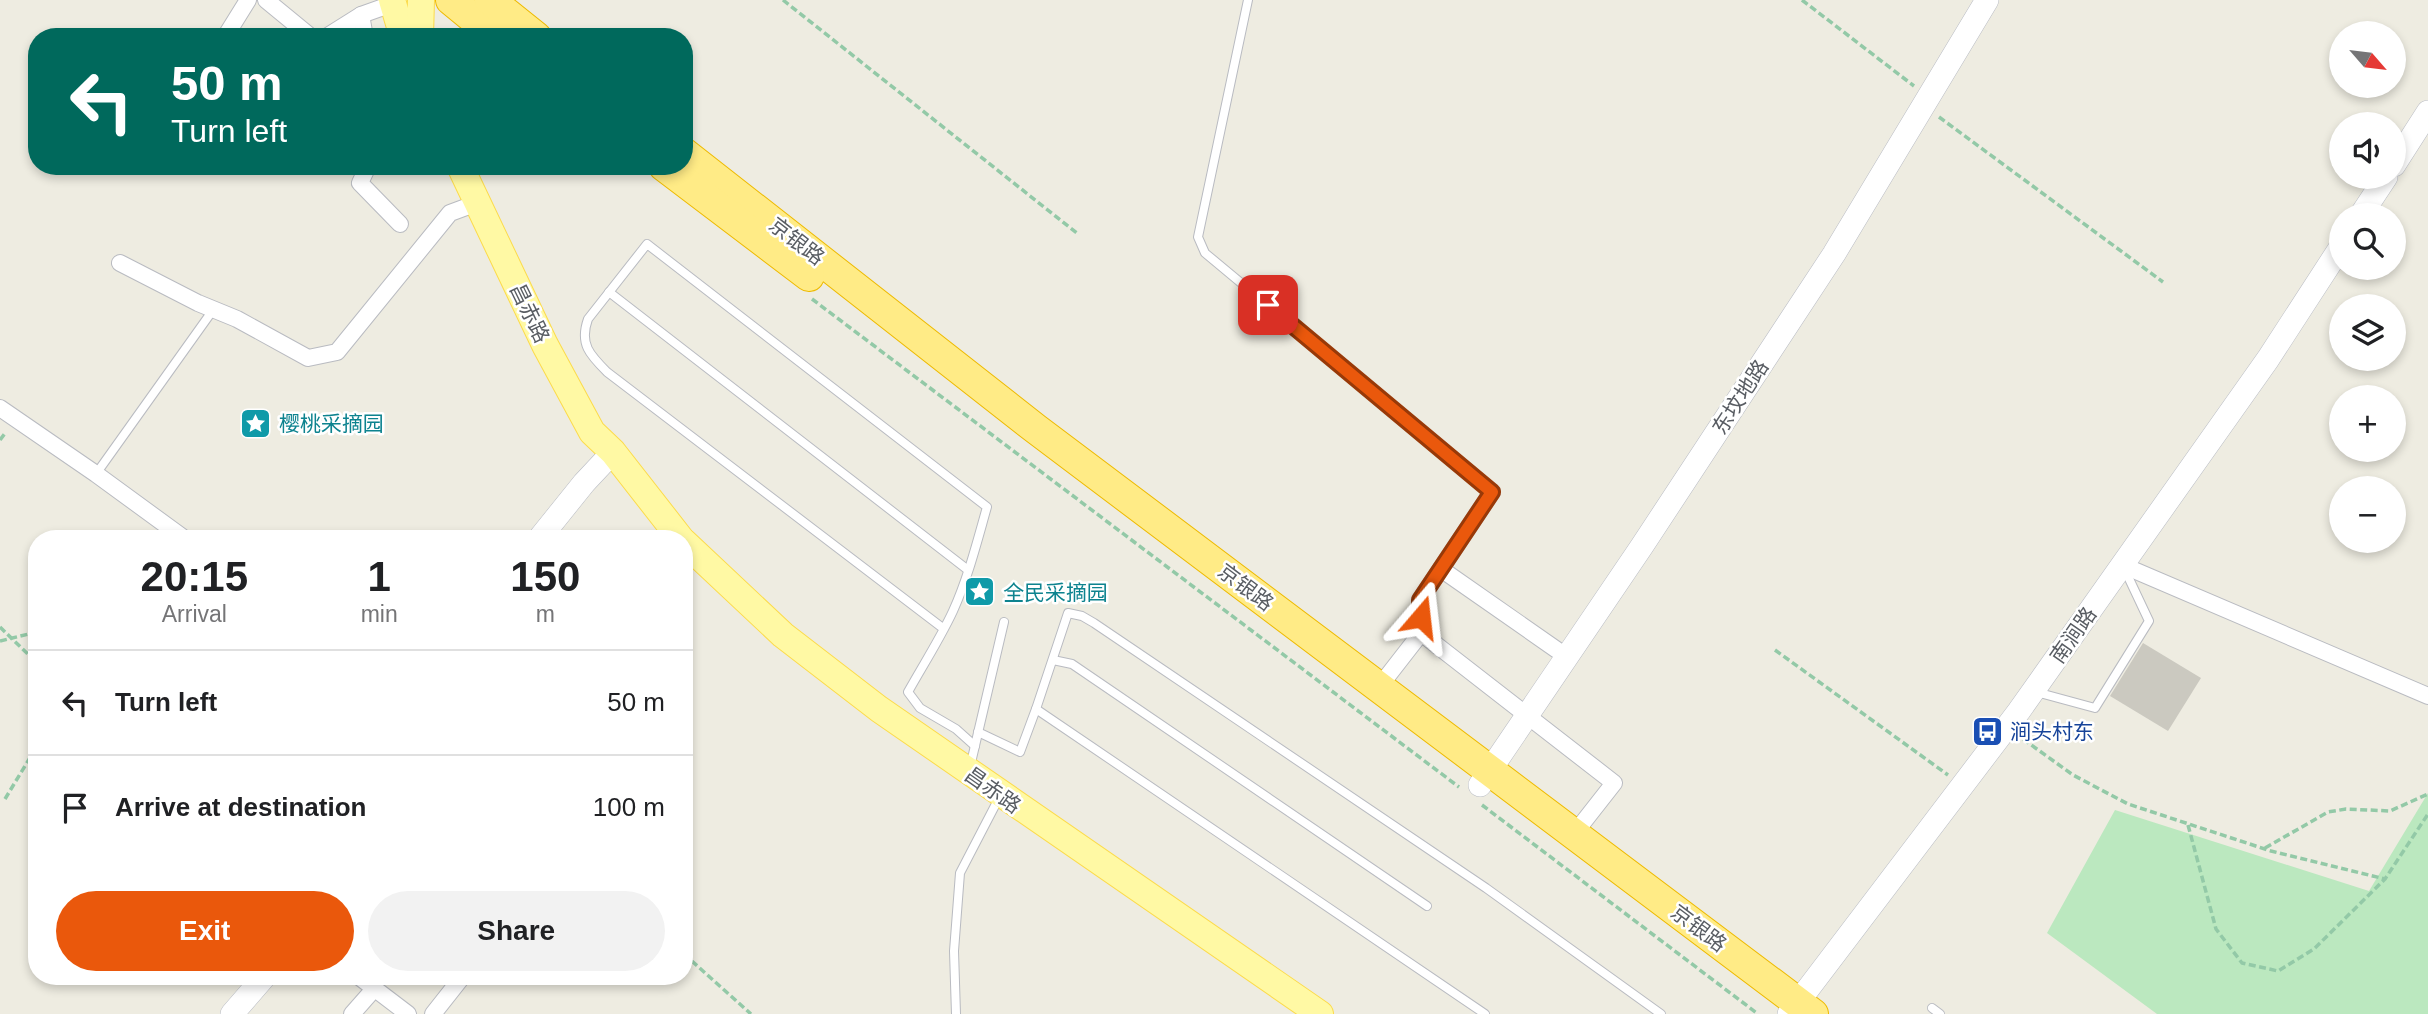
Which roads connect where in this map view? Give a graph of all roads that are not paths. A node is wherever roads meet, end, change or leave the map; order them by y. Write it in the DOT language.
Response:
graph roads {
  1 [pos="248,0"];
  2 [pos="266,0"];
  3 [pos="421,0"];
  4 [pos="451,0"];
  5 [pos="490,0"];
  6 [pos="1248,0"];
  7 [pos="1987,0"];
  8 [pos="392,2"];
  9 [pos="361,15"];
  10 [pos="231,28"];
  11 [pos="300,28"];
  12 [pos="340,28"];
  13 [pos="363,28"];
  14 [pos="400,28"];
  15 [pos="420,28"];
  16 [pos="485,28"];
  17 [pos="526,28"];
  18 [pos="2428,112"];
  19 [pos="2406,146"];
  20 [pos="693,161"];
  21 [pos="364,175"];
  22 [pos="464,175"];
  23 [pos="477,175"];
  24 [pos="676,175"];
  25 [pos="477,203"];
  26 [pos="400,224"];
  27 [pos="120,263"];
  28 [pos="2329,265"];
  29 [pos="609,292"];
  30 [pos="214,310"];
  31 [pos="0,408"];
  32 [pos="1029,444"];
  33 [pos="613,452"];
  34 [pos="96,474"];
  35 [pos="1075,479"];
  36 [pos="1492,492"];
  37 [pos="173,530"];
  38 [pos="546,530"];
  39 [pos="675,530"];
  40 [pos="693,550"];
  41 [pos="2122,565"];
  42 [pos="1441,569"];
  43 [pos="968,570"];
  44 [pos="1004,622"];
  45 [pos="944,629"];
  46 [pos="1421,633"];
  47 [pos="1567,657"];
  48 [pos="1052,660"];
  49 [pos="1379,687"];
  50 [pos="2033,692"];
  51 [pos="2428,696"];
  52 [pos="1036,709"];
  53 [pos="1527,715"];
  54 [pos="978,732"];
  55 [pos="975,746"];
  56 [pos="969,773"];
  57 [pos="1477,787"];
  58 [pos="1000,795"];
  59 [pos="1574,834"];
  60 [pos="1427,906"];
  61 [pos="257,985"];
  62 [pos="377,985"];
  63 [pos="381,985"];
  64 [pos="456,985"];
  65 [pos="1932,1008"];
  66 [pos="1795,1011"];
  67 [pos="232,1014"];
  68 [pos="352,1014"];
  69 [pos="408,1014"];
  70 [pos="433,1014"];
  71 [pos="956,1014"];
  72 [pos="1320,1014"];
  73 [pos="1485,1014"];
  74 [pos="1661,1014"];
  75 [pos="1940,1014"];
  1 -- 10 [label="street"];
  2 -- 11 [label="street"];
  3 -- 15 [label="main road"];
  4 -- 16 [label="highway"];
  5 -- 17 [label="highway"];
  6 -- 36 [label="lane"];
  7 -- 47 [label="street, 东坟地路"];
  8 -- 9 [label="street"];
  8 -- 14 [label="main road"];
  9 -- 12 [label="street"];
  9 -- 13 [label="street"];
  18 -- 19 [label="street"];
  20 -- 32 [label="highway, 京银路"];
  21 -- 26 [label="street"];
  22 -- 25 [label="main road, 昌赤路"];
  23 -- 33 [label="main road, 昌赤路"];
  24 -- 32 [label="highway, 京银路"];
  25 -- 30 [label="street"];
  25 -- 33 [label="main road, 昌赤路"];
  27 -- 30 [label="street"];
  28 -- 41 [label="street, 南涧路"];
  29 -- 43 [label="lane"];
  29 -- 43 [label="lane"];
  29 -- 45 [label="lane"];
  30 -- 34 [label="lane"];
  31 -- 34 [label="street"];
  32 -- 35 [label="highway, 京银路"];
  33 -- 38 [label="street"];
  33 -- 39 [label="main road, 昌赤路"];
  34 -- 37 [label="street"];
  35 -- 49 [label="highway, 京银路"];
  35 -- 57 [label="highway, 京银路"];
  36 -- 42 [label="street"];
  40 -- 56 [label="main road, 昌赤路"];
  41 -- 50 [label="street, 南涧路"];
  41 -- 50 [label="lane"];
  41 -- 51 [label="street"];
  42 -- 46 [label="street"];
  42 -- 47 [label="street"];
  43 -- 45 [label="lane"];
  44 -- 54 [label="lane"];
  45 -- 55 [label="lane"];
  46 -- 49 [label="street"];
  46 -- 53 [label="street"];
  47 -- 53 [label="street, 东坟地路"];
  48 -- 52 [label="lane"];
  48 -- 60 [label="lane"];
  48 -- 74 [label="lane"];
  49 -- 57 [label="highway, 京银路"];
  50 -- 66 [label="street, 南涧路"];
  52 -- 54 [label="lane"];
  52 -- 73 [label="lane"];
  53 -- 57 [label="street, 东坟地路"];
  53 -- 59 [label="street"];
  54 -- 55 [label="lane"];
  55 -- 56 [label="lane"];
  56 -- 58 [label="main road, 昌赤路"];
  57 -- 59 [label="highway, 京银路"];
  57 -- 66 [label="highway, 京银路"];
  58 -- 71 [label="lane"];
  58 -- 72 [label="main road, 昌赤路"];
  59 -- 66 [label="highway, 京银路"];
  61 -- 67 [label="street"];
  62 -- 68 [label="street"];
  63 -- 69 [label="street"];
  64 -- 70 [label="street"];
  65 -- 75 [label="lane"];
}
